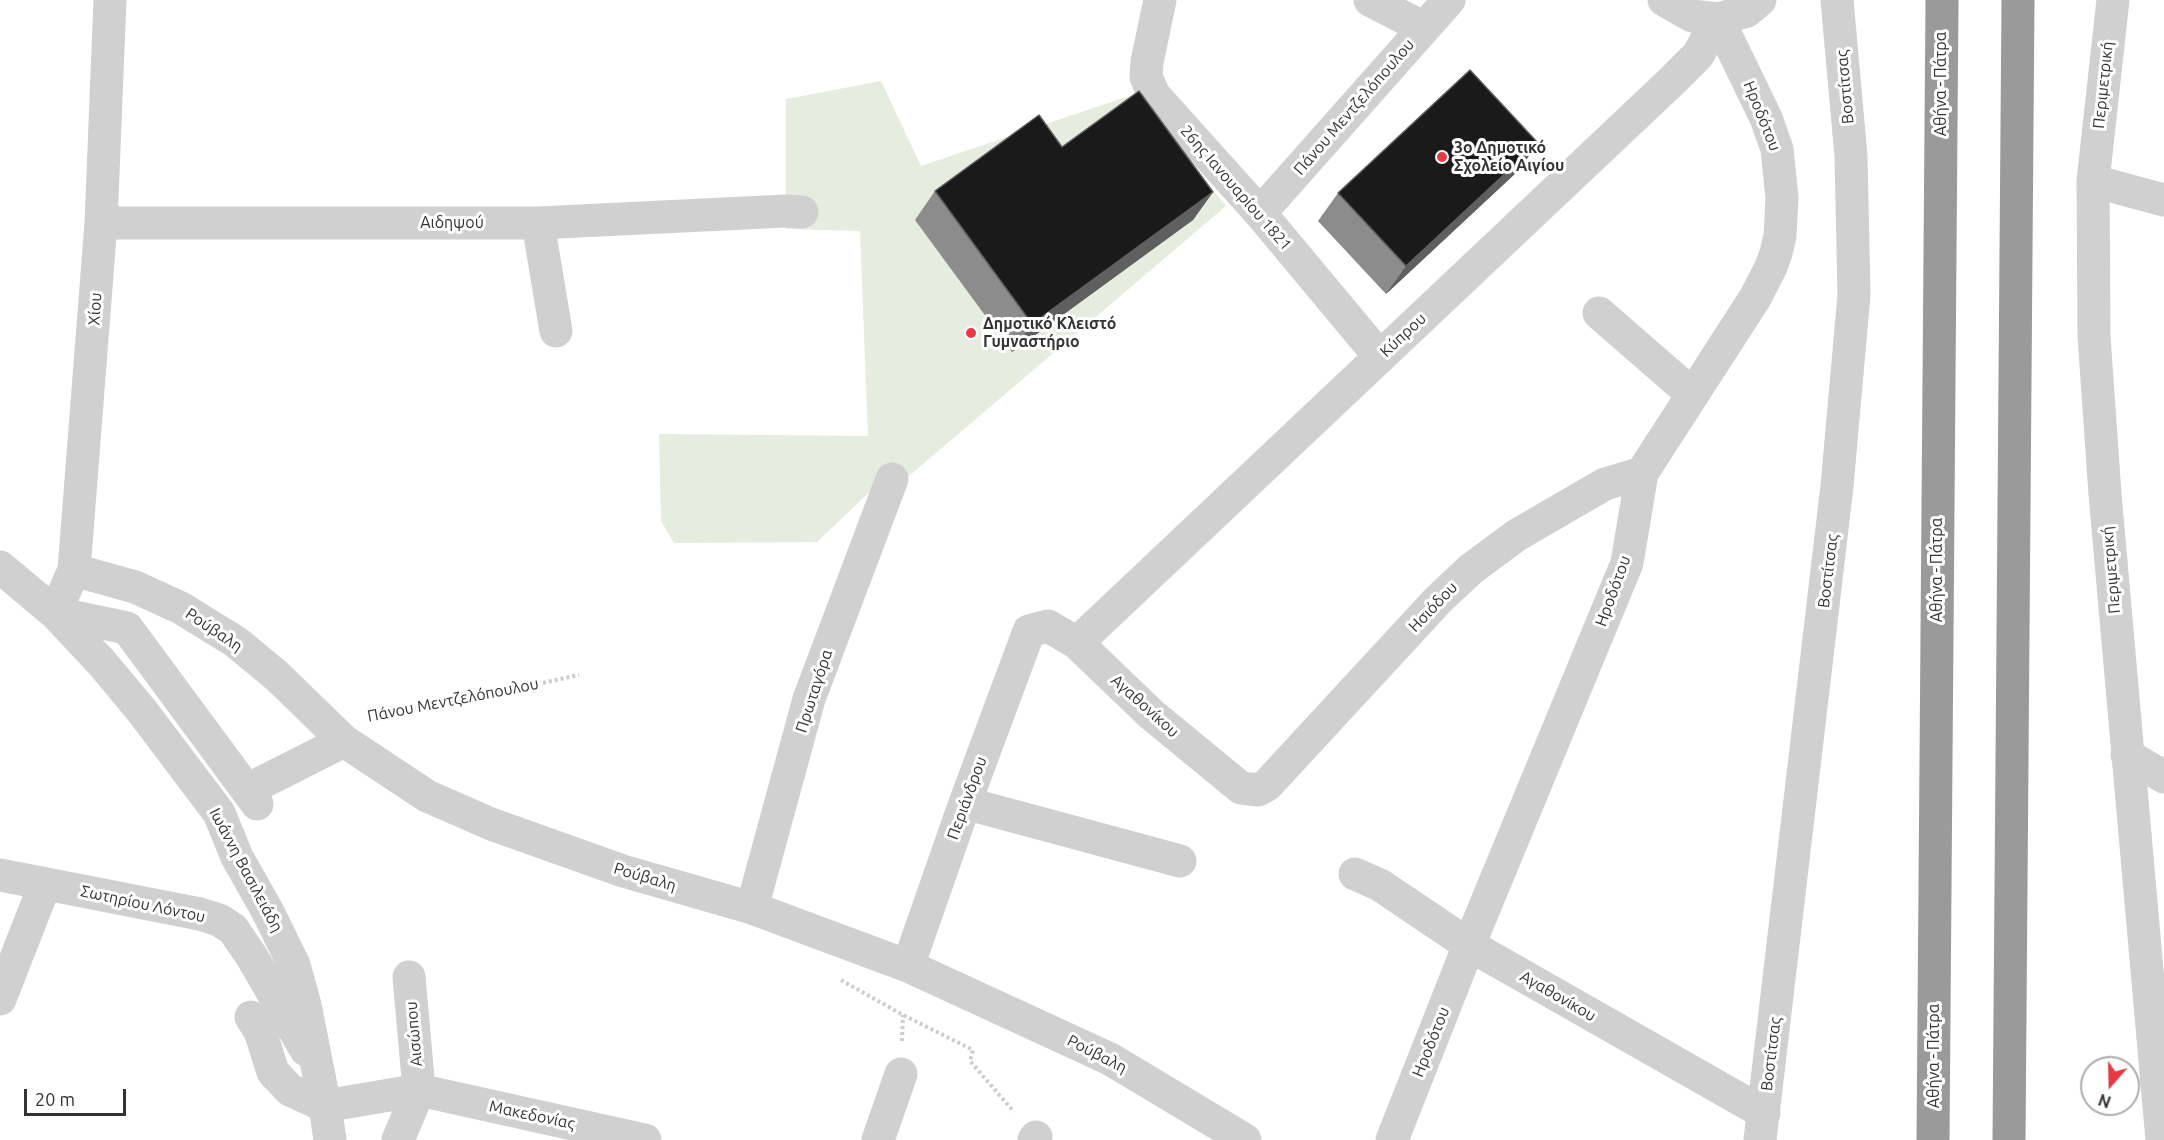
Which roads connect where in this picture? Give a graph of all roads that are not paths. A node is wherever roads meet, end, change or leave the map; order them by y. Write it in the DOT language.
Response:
graph roads {
  1 [pos="110,0"];
  2 [pos="1160,0"];
  3 [pos="1370,0"];
  4 [pos="1449,0"];
  5 [pos="1664,0"];
  6 [pos="1837,0"];
  7 [pos="1942,0"];
  8 [pos="2018,0"];
  9 [pos="2113,0"];
  10 [pos="1756,2"];
  11 [pos="1718,19"];
  12 [pos="1424,28"];
  13 [pos="2093,181"];
  14 [pos="2164,200"];
  15 [pos="802,212"];
  16 [pos="1260,213"];
  17 [pos="101,223"];
  18 [pos="537,223"];
  19 [pos="1599,313"];
  20 [pos="556,331"];
  21 [pos="1380,357"];
  22 [pos="1692,394"];
  23 [pos="1642,473"];
  24 [pos="891,479"];
  25 [pos="0,567"];
  26 [pos="74,570"];
  27 [pos="55,613"];
  28 [pos="1029,631"];
  29 [pos="1077,643"];
  30 [pos="336,733"];
  31 [pos="2127,755"];
  32 [pos="2164,777"];
  33 [pos="1261,789"];
  34 [pos="964,803"];
  35 [pos="1180,861"];
  36 [pos="1355,874"];
  37 [pos="0,875"];
  38 [pos="45,884"];
  39 [pos="752,908"];
  40 [pos="1469,945"];
  41 [pos="908,966"];
  42 [pos="409,977"];
  43 [pos="0,999"];
  44 [pos="250,1017"];
  45 [pos="316,1066"];
  46 [pos="901,1074"];
  47 [pos="419,1090"];
  48 [pos="325,1106"];
  49 [pos="1762,1127"];
  50 [pos="330,1140"];
  51 [pos="398,1140"];
  52 [pos="645,1140"];
  53 [pos="878,1140"];
  54 [pos="1245,1140"];
  55 [pos="1392,1140"];
  56 [pos="1933,1140"];
  57 [pos="2009,1140"];
  58 [pos="2162,1140"];
  1 -- 17 [label="street, Χίου"];
  2 -- 16 [label="street, 26ης Ιανουαρίου 1821"];
  3 -- 12 [label="street"];
  4 -- 12 [label="street, Πάνου Μεντζελόπουλου"];
  5 -- 11 [label="street"];
  6 -- 49 [label="street, Βοστίτσας"];
  7 -- 56 [label="highway, Αθήνα - Πάτρα"];
  8 -- 57 [label="highway"];
  9 -- 13 [label="street, Περιμετρική"];
  10 -- 11 [label="street"];
  11 -- 21 [label="street, Κύπρου"];
  11 -- 22 [label="street, Ηροδότου"];
  12 -- 16 [label="street, Πάνου Μεντζελόπουλου"];
  13 -- 14 [label="street"];
  13 -- 31 [label="street, Περιμετρική"];
  15 -- 18 [label="street, Αιδηψού"];
  16 -- 21 [label="street, 26ης Ιανουαρίου 1821"];
  17 -- 18 [label="street, Αιδηψού"];
  17 -- 26 [label="street, Χίου"];
  18 -- 20 [label="street"];
  19 -- 22 [label="street"];
  21 -- 29 [label="street, Κύπρου"];
  22 -- 23 [label="street, Ηροδότου"];
  23 -- 33 [label="street, Ησιόδου"];
  23 -- 40 [label="street, Ηροδότου"];
  24 -- 39 [label="street, Πρωταγόρα"];
  25 -- 27 [label="street, Ιωάννη Βασιλειάδη"];
  26 -- 27 [label="street, Χίου"];
  26 -- 30 [label="street, Ρούβαλη"];
  27 -- 30 [label="street"];
  27 -- 45 [label="street, Ιωάννη Βασιλειάδη"];
  28 -- 29 [label="street, Αγαθονίκου"];
  28 -- 34 [label="street, Περιάνδρου"];
  29 -- 33 [label="street, Αγαθονίκου"];
  30 -- 39 [label="street, Ρούβαλη"];
  31 -- 32 [label="street"];
  31 -- 58 [label="street, Περιμετρική"];
  34 -- 35 [label="street"];
  34 -- 41 [label="street, Περιάνδρου"];
  36 -- 40 [label="street, Αγαθονίκου"];
  37 -- 38 [label="street, Σωτηρίου Λόντου"];
  38 -- 43 [label="street"];
  38 -- 45 [label="street, Σωτηρίου Λόντου"];
  39 -- 41 [label="street, Ρούβαλη"];
  40 -- 49 [label="street, Αγαθονίκου"];
  40 -- 55 [label="street, Ηροδότου"];
  41 -- 54 [label="street, Ρούβαλη"];
  42 -- 47 [label="street, Αισώπου"];
  44 -- 48 [label="street"];
  45 -- 48 [label="street, Ιωάννη Βασιλειάδη"];
  46 -- 53 [label="street"];
  47 -- 48 [label="street, Μακεδονίας"];
  47 -- 51 [label="street"];
  47 -- 52 [label="street, Μακεδονίας"];
  48 -- 50 [label="street, Ιωάννη Βασιλειάδη"];
}
